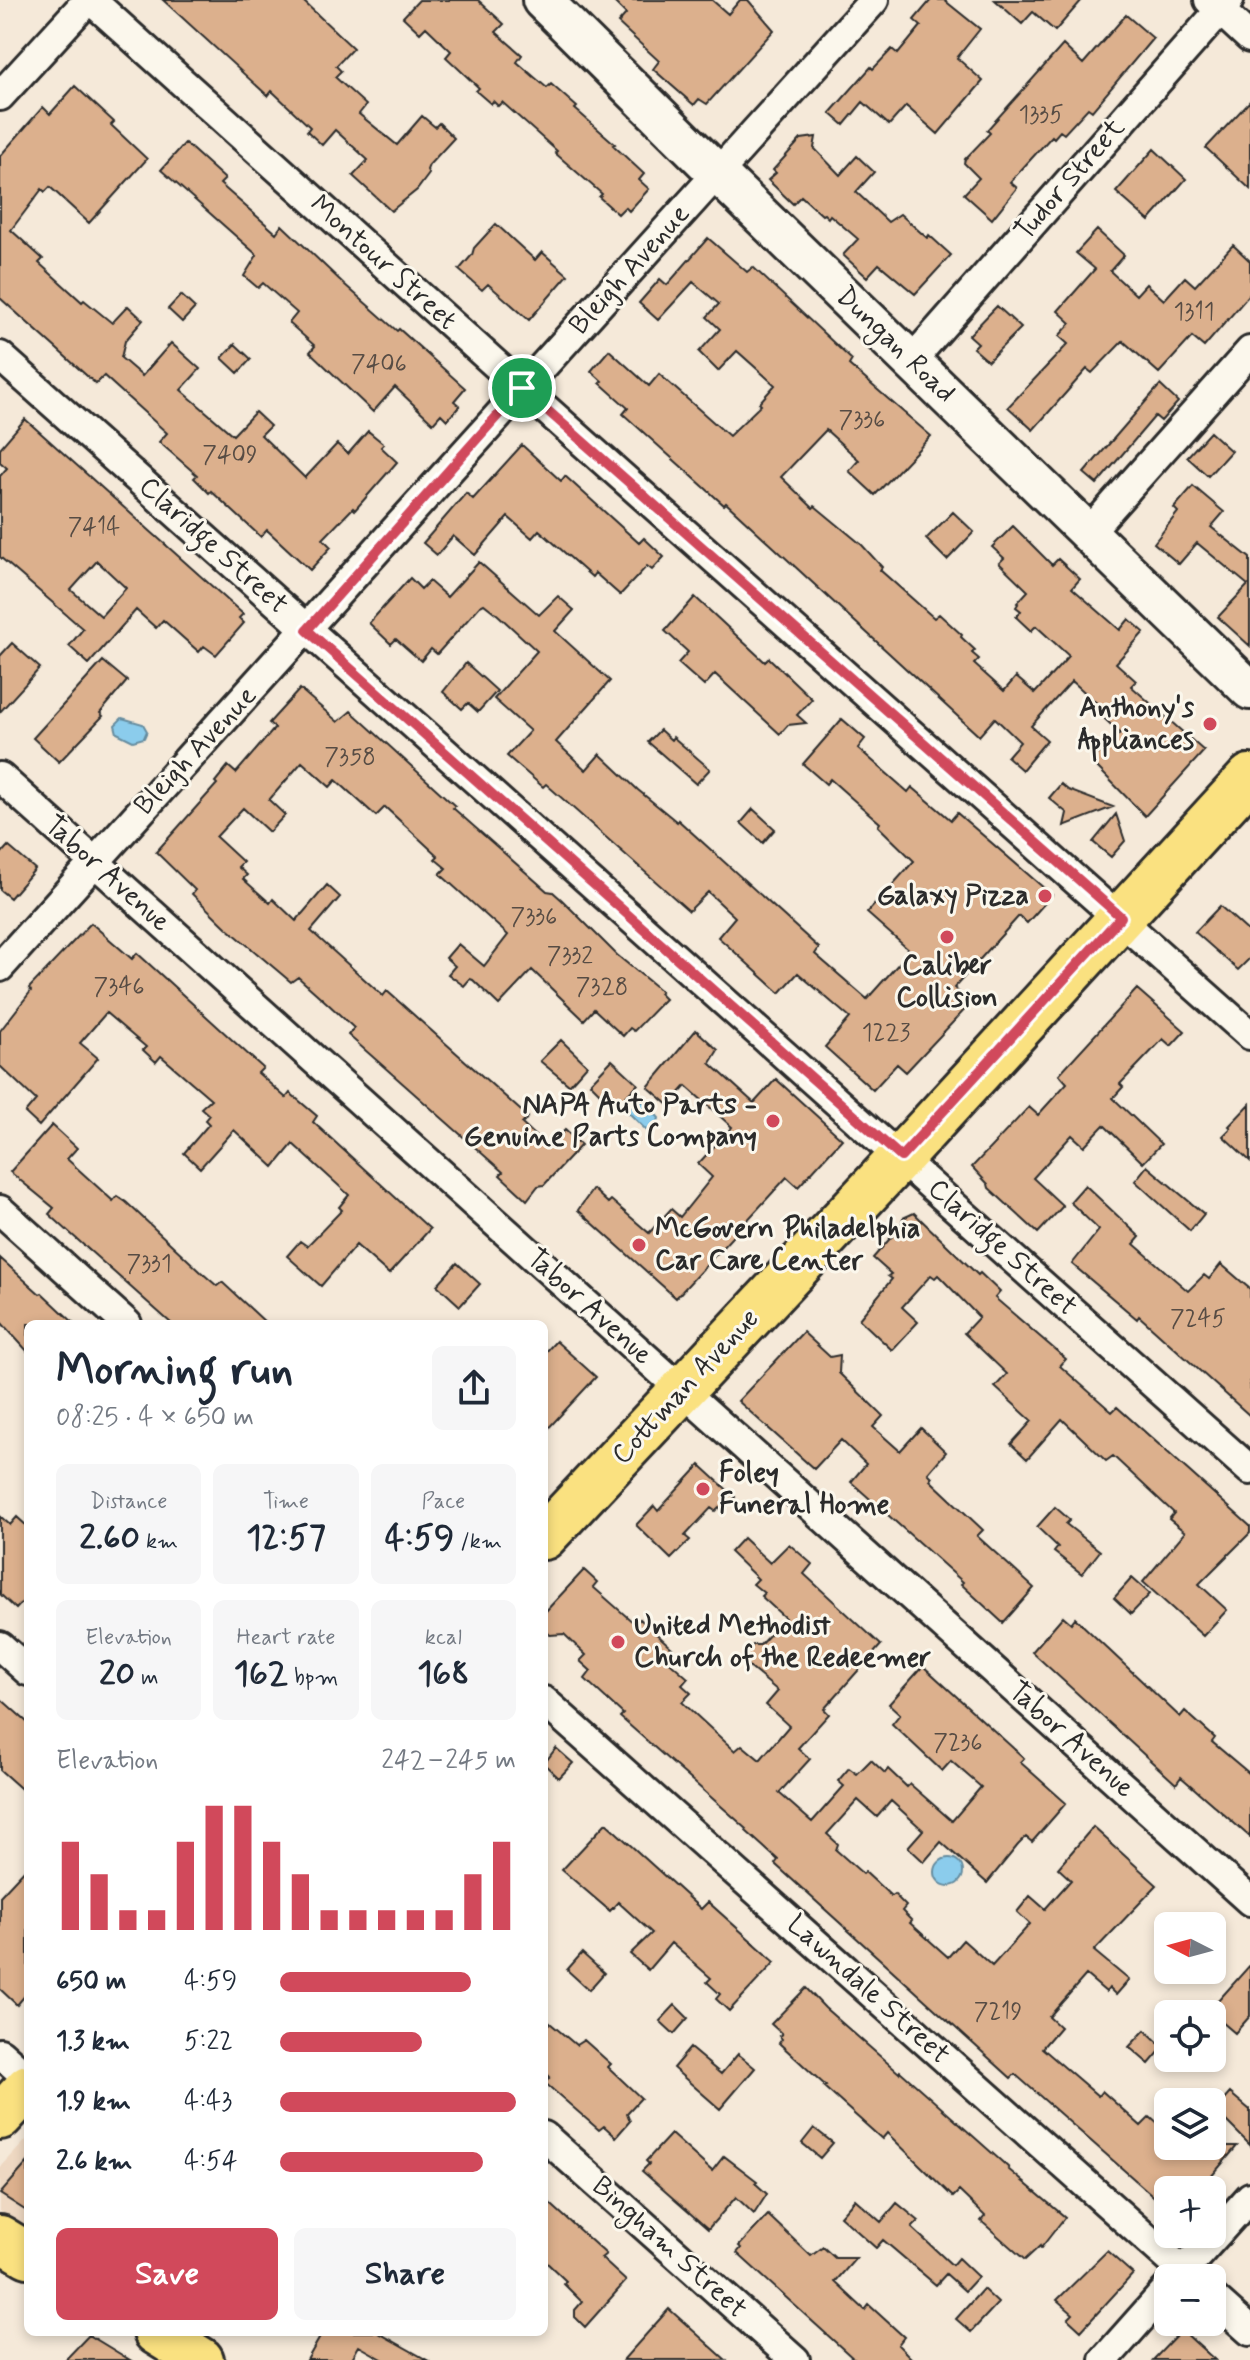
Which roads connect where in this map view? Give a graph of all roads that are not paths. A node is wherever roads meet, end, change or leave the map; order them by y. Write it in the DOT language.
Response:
graph roads {
  1 [pos="89,0"];
  2 [pos="542,0"];
  3 [pos="874,0"];
  4 [pos="1219,3"];
  5 [pos="1250,38"];
  6 [pos="0,96"];
  7 [pos="718,174"];
  8 [pos="1250,351"];
  9 [pos="0,356"];
  10 [pos="911,361"];
  11 [pos="522,388"];
  12 [pos="1089,532"];
  13 [pos="307,630"];
  14 [pos="1250,690"];
  15 [pos="0,777"];
  16 [pos="1250,777"];
  17 [pos="94,862"];
  18 [pos="1121,917"];
  19 [pos="0,967"];
  20 [pos="1250,1035"];
  21 [pos="901,1157"];
  22 [pos="0,1210"];
  23 [pos="123,1320"];
  24 [pos="682,1391"];
  25 [pos="1250,1470"];
  26 [pos="548,1533"];
  27 [pos="0,1646"];
  28 [pos="24,1667"];
  29 [pos="548,1705"];
  30 [pos="1250,1901"];
  31 [pos="0,2053"];
  32 [pos="24,2074"];
  33 [pos="24,2091"];
  34 [pos="0,2117"];
  35 [pos="548,2140"];
  36 [pos="1250,2197"];
  37 [pos="0,2238"];
  38 [pos="24,2253"];
  39 [pos="1163,2264"];
  40 [pos="1193,2264"];
  41 [pos="1154,2307"];
  42 [pos="1226,2310"];
  43 [pos="1250,2331"];
  44 [pos="162,2336"];
  45 [pos="201,2360"];
  46 [pos="795,2360"];
  47 [pos="1104,2360"];
  1 -- 6 [label="street"];
  1 -- 11 [label="street, Montour Street"];
  2 -- 7 [label="street, Dungan Road"];
  3 -- 7 [label="street, Bleigh Avenue"];
  4 -- 5 [label="street"];
  4 -- 10 [label="street, Tudor Street"];
  7 -- 10 [label="street, Dungan Road"];
  7 -- 11 [label="street, Bleigh Avenue"];
  8 -- 12 [label="street"];
  9 -- 13 [label="street, Claridge Street"];
  10 -- 12 [label="street, Dungan Road"];
  11 -- 13 [label="street, Bleigh Avenue"];
  11 -- 18 [label="street, Montour Street"];
  12 -- 14 [label="street, Dungan Road"];
  13 -- 17 [label="street, Bleigh Avenue"];
  13 -- 21 [label="street, Claridge Street"];
  15 -- 17 [label="street, Tabor Avenue"];
  16 -- 18 [label="main road, Cottman Avenue"];
  17 -- 19 [label="street, Bleigh Avenue"];
  17 -- 24 [label="street, Tabor Avenue"];
  18 -- 20 [label="street, Montour Street"];
  18 -- 21 [label="main road, Cottman Avenue"];
  21 -- 24 [label="main road, Cottman Avenue"];
  21 -- 25 [label="street, Claridge Street"];
  22 -- 23 [label="street"];
  24 -- 26 [label="main road, Cottman Avenue"];
  24 -- 30 [label="street, Tabor Avenue"];
  27 -- 28 [label="street"];
  29 -- 39 [label="street, Lawndale Street"];
  31 -- 32 [label="street"];
  33 -- 34 [label="main road"];
  35 -- 46 [label="street, Bingham Street"];
  36 -- 40 [label="street"];
  37 -- 38 [label="main road"];
  41 -- 47 [label="street"];
  42 -- 43 [label="street"];
  44 -- 45 [label="main road"];
}
